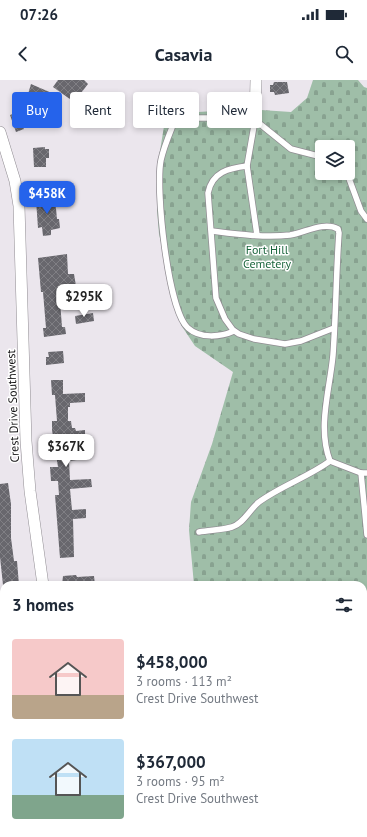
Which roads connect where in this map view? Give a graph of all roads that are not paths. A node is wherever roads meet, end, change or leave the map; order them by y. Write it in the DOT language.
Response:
graph roads {
  1 [pos="256,80"];
  2 [pos="256,92"];
  3 [pos="207,118"];
  4 [pos="262,126"];
  5 [pos="254,128"];
  6 [pos="0,132"];
  7 [pos="315,156"];
  8 [pos="247,166"];
  9 [pos="350,180"];
  10 [pos="367,218"];
  11 [pos="212,231"];
  12 [pos="257,234"];
  13 [pos="334,328"];
  14 [pos="234,331"];
  15 [pos="330,460"];
  16 [pos="364,473"];
  17 [pos="199,532"];
  18 [pos="367,535"];
  19 [pos="42,581"];
  1 -- 2 [label="street"];
  3 -- 14 [label="lane"];
  4 -- 7 [label="lane"];
  5 -- 8 [label="lane"];
  6 -- 19 [label="street, Crest Drive Southwest"];
  8 -- 11 [label="lane"];
  8 -- 12 [label="lane"];
  9 -- 10 [label="lane"];
  11 -- 12 [label="lane"];
  11 -- 14 [label="lane"];
  12 -- 13 [label="lane"];
  13 -- 14 [label="lane"];
  13 -- 15 [label="lane"];
  15 -- 16 [label="lane"];
  15 -- 17 [label="lane"];
  16 -- 18 [label="lane"];
}
